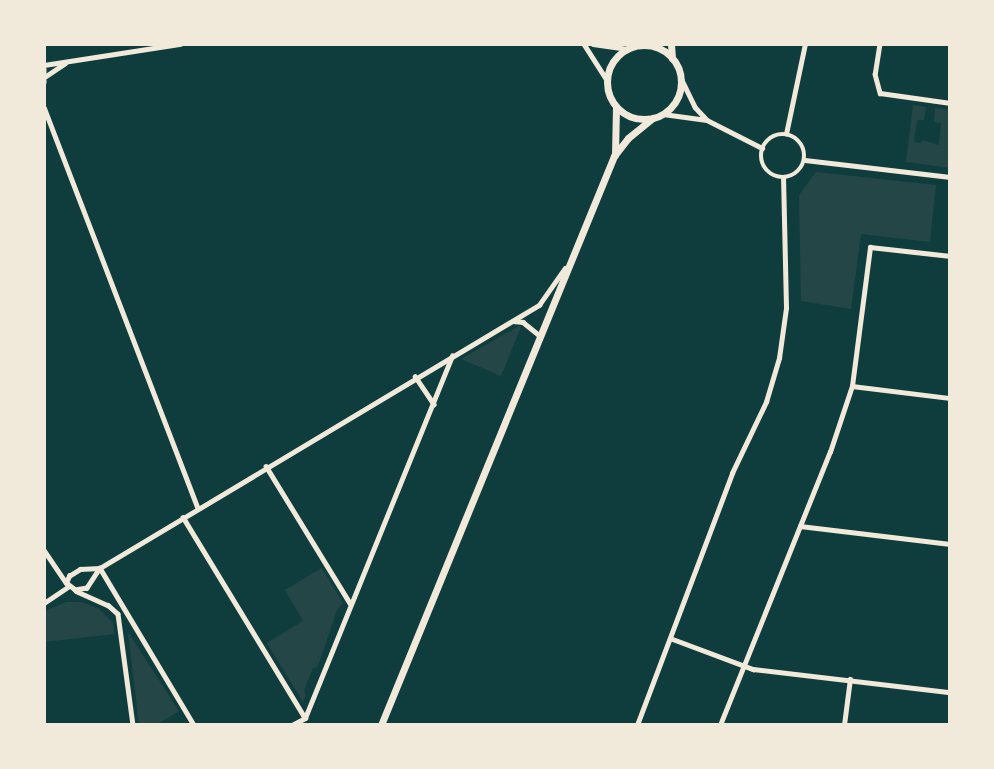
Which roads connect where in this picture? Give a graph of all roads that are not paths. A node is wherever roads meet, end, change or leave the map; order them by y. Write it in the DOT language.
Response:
graph roads {
  1 [pos="180,44"];
  2 [pos="584,44"];
  3 [pos="593,44"];
  4 [pos="671,44"];
  5 [pos="805,44"];
  6 [pos="880,44"];
  7 [pos="641,45"];
  8 [pos="628,49"];
  9 [pos="671,58"];
  10 [pos="66,63"];
  11 [pos="44,67"];
  12 [pos="681,78"];
  13 [pos="45,79"];
  14 [pos="607,80"];
  15 [pos="950,103"];
  16 [pos="44,107"];
  17 [pos="616,107"];
  18 [pos="663,114"];
  19 [pos="653,118"];
  20 [pos="707,120"];
  21 [pos="786,134"];
  22 [pos="762,148"];
  23 [pos="614,156"];
  24 [pos="805,160"];
  25 [pos="950,177"];
  26 [pos="783,179"];
  27 [pos="950,256"];
  28 [pos="569,262"];
  29 [pos="512,321"];
  30 [pos="539,335"];
  31 [pos="453,355"];
  32 [pos="415,376"];
  33 [pos="852,386"];
  34 [pos="950,398"];
  35 [pos="434,404"];
  36 [pos="267,466"];
  37 [pos="198,508"];
  38 [pos="183,517"];
  39 [pos="800,526"];
  40 [pos="950,544"];
  41 [pos="44,550"];
  42 [pos="89,568"];
  43 [pos="100,568"];
  44 [pos="96,576"];
  45 [pos="67,585"];
  46 [pos="75,590"];
  47 [pos="44,603"];
  48 [pos="351,604"];
  49 [pos="124,610"];
  50 [pos="118,614"];
  51 [pos="670,638"];
  52 [pos="742,666"];
  53 [pos="850,679"];
  54 [pos="950,692"];
  55 [pos="305,718"];
  56 [pos="133,725"];
  57 [pos="194,725"];
  58 [pos="292,725"];
  59 [pos="381,725"];
  60 [pos="637,725"];
  61 [pos="720,725"];
  62 [pos="845,725"];
  1 -- 10 [label="street"];
  2 -- 14 [label="street"];
  3 -- 8 [label="street"];
  4 -- 9 [label="main road"];
  5 -- 21 [label="street"];
  6 -- 15 [label="street"];
  7 -- 8 [label="main road"];
  7 -- 9 [label="main road"];
  8 -- 14 [label="main road"];
  9 -- 12 [label="main road"];
  10 -- 11 [label="street"];
  10 -- 13 [label="street"];
  11 -- 13 [label="street"];
  12 -- 18 [label="main road"];
  12 -- 20 [label="street"];
  14 -- 17 [label="main road"];
  16 -- 37 [label="street"];
  17 -- 19 [label="main road"];
  17 -- 23 [label="main road"];
  18 -- 19 [label="main road"];
  18 -- 20 [label="street"];
  19 -- 23 [label="main road"];
  20 -- 22 [label="street"];
  21 -- 22 [label="street"];
  21 -- 24 [label="street"];
  22 -- 26 [label="street"];
  23 -- 28 [label="main road"];
  24 -- 25 [label="street"];
  24 -- 26 [label="street"];
  26 -- 51 [label="street"];
  27 -- 33 [label="street"];
  28 -- 29 [label="street"];
  28 -- 30 [label="main road"];
  29 -- 30 [label="street"];
  29 -- 31 [label="street"];
  30 -- 59 [label="main road"];
  31 -- 32 [label="street"];
  31 -- 35 [label="street"];
  32 -- 35 [label="street"];
  32 -- 36 [label="street"];
  33 -- 34 [label="street"];
  33 -- 39 [label="street"];
  35 -- 48 [label="street"];
  36 -- 37 [label="street"];
  36 -- 48 [label="street"];
  37 -- 38 [label="street"];
  38 -- 43 [label="street"];
  38 -- 55 [label="street"];
  39 -- 40 [label="street"];
  39 -- 52 [label="street"];
  41 -- 45 [label="street"];
  42 -- 43 [label="street"];
  42 -- 44 [label="street"];
  42 -- 45 [label="street"];
  43 -- 44 [label="street"];
  43 -- 49 [label="street"];
  44 -- 46 [label="street"];
  45 -- 46 [label="street"];
  45 -- 47 [label="street"];
  46 -- 50 [label="street"];
  48 -- 55 [label="street"];
  49 -- 50 [label="street"];
  49 -- 57 [label="street"];
  50 -- 56 [label="street"];
  51 -- 52 [label="street"];
  51 -- 60 [label="street"];
  52 -- 53 [label="street"];
  52 -- 61 [label="street"];
  53 -- 54 [label="street"];
  53 -- 62 [label="street"];
  55 -- 58 [label="street"];
}
